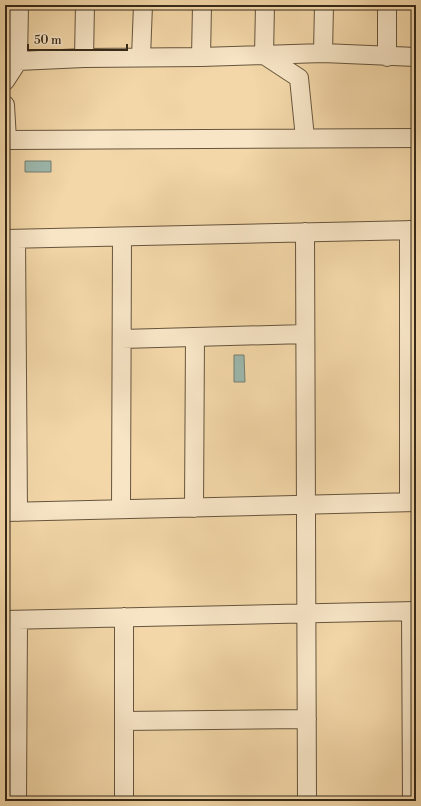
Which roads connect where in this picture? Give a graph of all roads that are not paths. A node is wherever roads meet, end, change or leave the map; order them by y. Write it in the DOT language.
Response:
graph roads {
  1 [pos="85,5"];
  2 [pos="143,5"];
  3 [pos="202,5"];
  4 [pos="265,5"];
  5 [pos="324,5"];
  6 [pos="387,5"];
  7 [pos="14,7"];
  8 [pos="323,53"];
  9 [pos="264,55"];
  10 [pos="142,57"];
  11 [pos="201,57"];
  12 [pos="387,57"];
  13 [pos="416,57"];
  14 [pos="84,58"];
  15 [pos="18,61"];
  16 [pos="5,81"];
  17 [pos="5,105"];
  18 [pos="305,138"];
  19 [pos="416,138"];
  20 [pos="6,140"];
  21 [pos="413,230"];
  22 [pos="305,232"];
  23 [pos="122,236"];
  24 [pos="10,239"];
  25 [pos="305,334"];
  26 [pos="195,337"];
  27 [pos="122,339"];
  28 [pos="413,502"];
  29 [pos="306,505"];
  30 [pos="194,508"];
  31 [pos="121,509"];
  32 [pos="12,512"];
  33 [pos="414,611"];
  34 [pos="306,613"];
  35 [pos="124,617"];
  36 [pos="12,620"];
  37 [pos="307,718"];
  38 [pos="124,721"];
  39 [pos="17,801"];
  40 [pos="124,801"];
  41 [pos="307,801"];
  42 [pos="412,801"];
  1 -- 14 [label="street"];
  2 -- 10 [label="street"];
  3 -- 11 [label="street"];
  4 -- 9 [label="street"];
  5 -- 8 [label="street"];
  6 -- 12 [label="street"];
  7 -- 15 [label="street"];
  8 -- 9 [label="street"];
  8 -- 12 [label="street"];
  9 -- 11 [label="street"];
  9 -- 18 [label="street"];
  10 -- 11 [label="street"];
  10 -- 14 [label="street"];
  12 -- 13 [label="street"];
  14 -- 15 [label="street"];
  15 -- 16 [label="street"];
  17 -- 20 [label="street"];
  18 -- 19 [label="street"];
  18 -- 20 [label="street"];
  21 -- 22 [label="street"];
  21 -- 28 [label="street"];
  22 -- 23 [label="street"];
  22 -- 25 [label="street"];
  23 -- 24 [label="street"];
  23 -- 27 [label="street"];
  24 -- 32 [label="street"];
  25 -- 26 [label="street"];
  25 -- 29 [label="street"];
  26 -- 27 [label="street"];
  26 -- 30 [label="street"];
  27 -- 31 [label="street"];
  28 -- 29 [label="street"];
  29 -- 30 [label="street"];
  29 -- 34 [label="street"];
  30 -- 31 [label="street"];
  31 -- 32 [label="street"];
  33 -- 34 [label="street"];
  33 -- 42 [label="street"];
  34 -- 35 [label="street"];
  34 -- 37 [label="street"];
  35 -- 36 [label="street"];
  35 -- 38 [label="street"];
  36 -- 39 [label="street"];
  37 -- 38 [label="street"];
  37 -- 41 [label="street"];
  38 -- 40 [label="street"];
}
